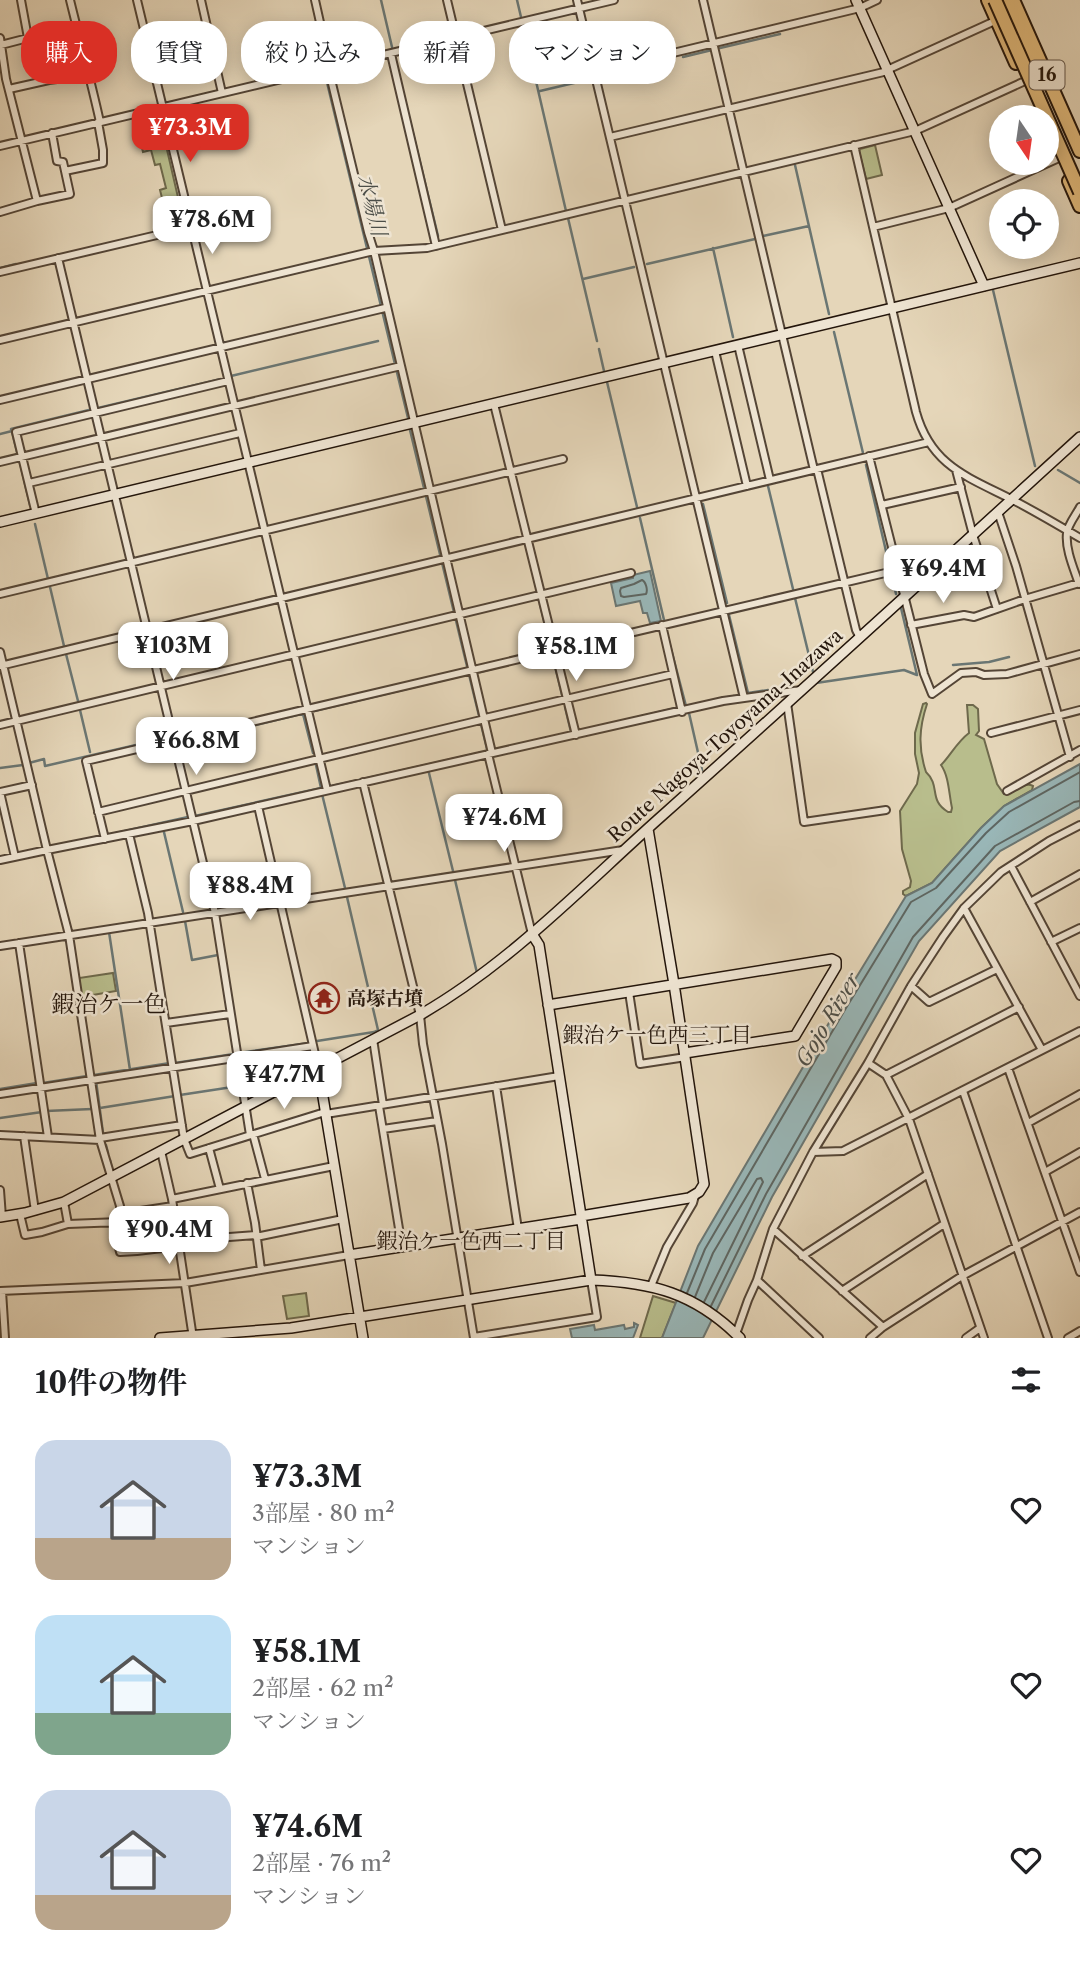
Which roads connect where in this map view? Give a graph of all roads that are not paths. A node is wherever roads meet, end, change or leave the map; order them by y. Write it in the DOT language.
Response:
graph roads {
  1 [pos="21,0"];
  2 [pos="70,0"];
  3 [pos="137,0"];
  4 [pos="201,0"];
  5 [pos="315,0"];
  6 [pos="447,0"];
  7 [pos="577,0"];
  8 [pos="614,0"];
  9 [pos="703,0"];
  10 [pos="877,0"];
  11 [pos="988,0"];
  12 [pos="995,0"];
  13 [pos="1002,0"];
  14 [pos="1014,0"];
  15 [pos="858,4"];
  16 [pos="579,8"];
  17 [pos="997,20"];
  18 [pos="75,21"];
  19 [pos="319,21"];
  20 [pos="453,21"];
  21 [pos="582,21"];
  22 [pos="495,29"];
  23 [pos="1,41"];
  24 [pos="713,43"];
  25 [pos="399,52"];
  26 [pos="676,52"];
  27 [pos="385,53"];
  28 [pos="391,54"];
  29 [pos="887,70"];
  30 [pos="3,79"];
  31 [pos="1024,82"];
  32 [pos="31,84"];
  33 [pos="91,84"];
  34 [pos="260,84"];
  35 [pos="331,84"];
  36 [pos="468,84"];
  37 [pos="597,84"];
  38 [pos="9,89"];
  39 [pos="222,93"];
  40 [pos="1036,105"];
  41 [pos="1041,105"];
  42 [pos="163,108"];
  43 [pos="728,109"];
  44 [pos="99,122"];
  45 [pos="1076,127"];
  46 [pos="915,131"];
  47 [pos="52,133"];
  48 [pos="610,137"];
  49 [pos="22,139"];
  50 [pos="854,145"];
  51 [pos="0,146"];
  52 [pos="1080,148"];
  53 [pos="1059,158"];
  54 [pos="65,171"];
  55 [pos="743,172"];
  56 [pos="1022,175"];
  57 [pos="1080,192"];
  58 [pos="624,200"];
  59 [pos="37,201"];
  60 [pos="0,202"];
  61 [pos="1080,206"];
  62 [pos="949,208"];
  63 [pos="2,212"];
  64 [pos="191,227"];
  65 [pos="873,227"];
  66 [pos="502,230"];
  67 [pos="436,246"];
  68 [pos="373,251"];
  69 [pos="58,258"];
  70 [pos="1080,263"];
  71 [pos="0,272"];
  72 [pos="984,286"];
  73 [pos="207,291"];
  74 [pos="382,309"];
  75 [pos="891,309"];
  76 [pos="74,322"];
  77 [pos="782,335"];
  78 [pos="0,340"];
  79 [pos="738,345"];
  80 [pos="220,347"];
  81 [pos="715,351"];
  82 [pos="663,363"];
  83 [pos="398,367"];
  84 [pos="87,379"];
  85 [pos="228,381"];
  86 [pos="0,400"];
  87 [pos="494,404"];
  88 [pos="234,406"];
  89 [pos="95,413"];
  90 [pos="415,423"];
  91 [pos="240,433"];
  92 [pos="1080,437"];
  93 [pos="100,438"];
  94 [pos="929,442"];
  95 [pos="869,456"];
  96 [pos="22,457"];
  97 [pos="564,459"];
  98 [pos="0,462"];
  99 [pos="247,463"];
  100 [pos="107,465"];
  101 [pos="815,470"];
  102 [pos="956,470"];
  103 [pos="511,472"];
  104 [pos="770,481"];
  105 [pos="29,483"];
  106 [pos="747,486"];
  107 [pos="961,486"];
  108 [pos="427,492"];
  109 [pos="114,495"];
  110 [pos="695,498"];
  111 [pos="1012,500"];
  112 [pos="882,505"];
  113 [pos="1080,507"];
  114 [pos="998,512"];
  115 [pos="36,514"];
  116 [pos="0,523"];
  117 [pos="264,530"];
  118 [pos="1067,531"];
  119 [pos="973,535"];
  120 [pos="1080,538"];
  121 [pos="528,540"];
  122 [pos="444,560"];
  123 [pos="944,561"];
  124 [pos="131,563"];
  125 [pos="898,570"];
  126 [pos="631,573"];
  127 [pos="845,582"];
  128 [pos="1079,584"];
  129 [pos="0,594"];
  130 [pos="541,595"];
  131 [pos="905,597"];
  132 [pos="281,599"];
  133 [pos="1025,599"];
  134 [pos="997,609"];
  135 [pos="723,612"];
  136 [pos="457,616"];
  137 [pos="662,625"];
  138 [pos="911,625"];
  139 [pos="147,631"];
  140 [pos="860,638"];
  141 [pos="555,650"];
  142 [pos="0,652"];
  143 [pos="294,654"];
  144 [pos="1080,654"];
  145 [pos="1043,664"];
  146 [pos="2,666"];
  147 [pos="470,670"];
  148 [pos="673,674"];
  149 [pos="160,686"];
  150 [pos="801,690"];
  151 [pos="744,698"];
  152 [pos="567,699"];
  153 [pos="787,703"];
  154 [pos="307,708"];
  155 [pos="1080,710"];
  156 [pos="682,712"];
  157 [pos="1058,716"];
  158 [pos="483,720"];
  159 [pos="16,721"];
  160 [pos="0,725"];
  161 [pos="990,733"];
  162 [pos="576,735"];
  163 [pos="173,740"];
  164 [pos="1080,750"];
  165 [pos="490,754"];
  166 [pos="1070,757"];
  167 [pos="319,759"];
  168 [pos="363,782"];
  169 [pos="32,785"];
  170 [pos="327,790"];
  171 [pos="1007,790"];
  172 [pos="186,791"];
  173 [pos="258,806"];
  174 [pos="886,810"];
  175 [pos="98,812"];
  176 [pos="193,821"];
  177 [pos="1080,825"];
  178 [pos="648,828"];
  179 [pos="129,834"];
  180 [pos="105,839"];
  181 [pos="47,850"];
  182 [pos="624,850"];
  183 [pos="15,857"];
  184 [pos="0,860"];
  185 [pos="516,866"];
  186 [pos="1011,866"];
  187 [pos="1080,874"];
  188 [pos="388,886"];
  189 [pos="1030,902"];
  190 [pos="281,903"];
  191 [pos="964,908"];
  192 [pos="215,913"];
  193 [pos="150,923"];
  194 [pos="1080,928"];
  195 [pos="532,934"];
  196 [pos="69,935"];
  197 [pos="1051,942"];
  198 [pos="19,943"];
  199 [pos="0,946"];
  200 [pos="997,969"];
  201 [pos="1080,977"];
  202 [pos="1072,981"];
  203 [pos="674,984"];
  204 [pos="911,986"];
  205 [pos="628,992"];
  206 [pos="1080,996"];
  207 [pos="548,1005"];
  208 [pos="1019,1007"];
  209 [pos="230,1014"];
  210 [pos="419,1015"];
  211 [pos="166,1023"];
  212 [pos="1080,1031"];
  213 [pos="373,1039"];
  214 [pos="313,1045"];
  215 [pos="1042,1050"];
  216 [pos="685,1055"];
  217 [pos="237,1057"];
  218 [pos="868,1063"];
  219 [pos="173,1067"];
  220 [pos="318,1068"];
  221 [pos="1008,1068"];
  222 [pos="886,1075"];
  223 [pos="559,1076"];
  224 [pos="91,1080"];
  225 [pos="496,1086"];
  226 [pos="41,1088"];
  227 [pos="963,1091"];
  228 [pos="0,1094"];
  229 [pos="1080,1094"];
  230 [pos="432,1097"];
  231 [pos="381,1105"];
  232 [pos="245,1107"];
  233 [pos="326,1113"];
  234 [pos="909,1119"];
  235 [pos="437,1121"];
  236 [pos="1028,1123"];
  237 [pos="182,1125"];
  238 [pos="383,1129"];
  239 [pos="0,1135"];
  240 [pos="251,1135"];
  241 [pos="24,1136"];
  242 [pos="48,1137"];
  243 [pos="100,1139"];
  244 [pos="184,1139"];
  245 [pos="209,1148"];
  246 [pos="161,1151"];
  247 [pos="813,1152"];
  248 [pos="1080,1152"];
  249 [pos="334,1166"];
  250 [pos="1045,1172"];
  251 [pos="928,1174"];
  252 [pos="110,1177"];
  253 [pos="265,1179"];
  254 [pos="247,1183"];
  255 [pos="220,1189"];
  256 [pos="0,1190"];
  257 [pos="695,1196"];
  258 [pos="64,1202"];
  259 [pos="173,1203"];
  260 [pos="35,1210"];
  261 [pos="1080,1212"];
  262 [pos="20,1214"];
  263 [pos="121,1214"];
  264 [pos="1,1217"];
  265 [pos="581,1217"];
  266 [pos="343,1219"];
  267 [pos="1063,1221"];
  268 [pos="113,1223"];
  269 [pos="68,1224"];
  270 [pos="944,1224"];
  271 [pos="518,1228"];
  272 [pos="773,1229"];
  273 [pos="256,1236"];
  274 [pos="458,1238"];
  275 [pos="179,1245"];
  276 [pos="1016,1245"];
  277 [pos="402,1247"];
  278 [pos="349,1255"];
  279 [pos="802,1256"];
  280 [pos="261,1270"];
  281 [pos="1080,1272"];
  282 [pos="962,1276"];
  283 [pos="591,1280"];
  284 [pos="757,1280"];
  285 [pos="185,1283"];
  286 [pos="651,1286"];
  287 [pos="1,1291"];
  288 [pos="842,1291"];
  289 [pos="468,1299"];
  290 [pos="2,1316"];
  291 [pos="359,1316"];
  292 [pos="883,1327"];
  293 [pos="980,1328"];
  294 [pos="1080,1331"];
  295 [pos="738,1336"];
  296 [pos="193,1337"];
  297 [pos="474,1337"];
  298 [pos="5,1338"];
  299 [pos="160,1338"];
  300 [pos="363,1338"];
  301 [pos="819,1338"];
  302 [pos="870,1338"];
  303 [pos="966,1338"];
  304 [pos="984,1338"];
  305 [pos="1048,1338"];
  306 [pos="1068,1338"];
  1 -- 23 [label="street"];
  2 -- 18 [label="street"];
  3 -- 42 [label="street"];
  4 -- 39 [label="street"];
  5 -- 19 [label="street"];
  6 -- 20 [label="street"];
  7 -- 16 [label="street"];
  8 -- 16 [label="street"];
  9 -- 24 [label="street"];
  10 -- 15 [label="street"];
  11 -- 17 [label="highway"];
  12 -- 57 [label="highway, 16, bridge"];
  13 -- 41 [label="highway"];
  14 -- 45 [label="highway"];
  14 -- 52 [label="highway, 16"];
  15 -- 24 [label="street"];
  15 -- 29 [label="street"];
  16 -- 21 [label="street"];
  16 -- 22 [label="street"];
  17 -- 29 [label="street"];
  17 -- 31 [label="highway"];
  23 -- 30 [label="street"];
  24 -- 26 [label="street"];
  24 -- 43 [label="street"];
  25 -- 28 [label="street"];
  27 -- 28 [label="street"];
  28 -- 67 [label="street"];
  29 -- 43 [label="street"];
  29 -- 46 [label="street"];
  30 -- 38 [label="street"];
  31 -- 40 [label="highway"];
  31 -- 46 [label="street"];
  32 -- 38 [label="street"];
  33 -- 44 [label="street"];
  34 -- 39 [label="street"];
  35 -- 68 [label="street"];
  36 -- 66 [label="street"];
  37 -- 48 [label="street"];
  38 -- 49 [label="street"];
  39 -- 42 [label="street"];
  42 -- 44 [label="street"];
  42 -- 64 [label="street"];
  43 -- 48 [label="street"];
  43 -- 55 [label="street"];
  44 -- 47 [label="street"];
  44 -- 54 [label="street"];
  45 -- 52 [label="highway"];
  46 -- 50 [label="street"];
  46 -- 62 [label="street"];
  47 -- 49 [label="street"];
  47 -- 54 [label="street"];
  48 -- 58 [label="street"];
  49 -- 51 [label="street"];
  49 -- 59 [label="street"];
  50 -- 55 [label="street"];
  50 -- 65 [label="street"];
  53 -- 61 [label="highway"];
  54 -- 59 [label="street"];
  55 -- 58 [label="street"];
  55 -- 77 [label="street"];
  56 -- 62 [label="street"];
  58 -- 66 [label="street"];
  58 -- 82 [label="street"];
  59 -- 63 [label="street"];
  60 -- 63 [label="street"];
  62 -- 65 [label="street"];
  62 -- 72 [label="street"];
  64 -- 69 [label="street"];
  64 -- 73 [label="street"];
  65 -- 75 [label="street"];
  66 -- 67 [label="street"];
  67 -- 68 [label="street"];
  68 -- 73 [label="street"];
  68 -- 83 [label="street"];
  69 -- 71 [label="street"];
  69 -- 76 [label="street"];
  70 -- 72 [label="street"];
  72 -- 75 [label="street"];
  73 -- 76 [label="street"];
  73 -- 80 [label="street"];
  74 -- 80 [label="street"];
  75 -- 77 [label="street"];
  75 -- 94 [label="street"];
  76 -- 78 [label="street"];
  76 -- 84 [label="street"];
  77 -- 79 [label="street"];
  77 -- 101 [label="street"];
  79 -- 81 [label="street"];
  79 -- 104 [label="street"];
  80 -- 84 [label="street"];
  80 -- 85 [label="street"];
  81 -- 82 [label="street"];
  81 -- 106 [label="street"];
  82 -- 87 [label="street"];
  82 -- 110 [label="street"];
  83 -- 88 [label="street"];
  83 -- 90 [label="street"];
  84 -- 86 [label="street"];
  84 -- 89 [label="street"];
  85 -- 88 [label="street"];
  85 -- 89 [label="street"];
  87 -- 90 [label="street"];
  87 -- 103 [label="street"];
  88 -- 91 [label="street"];
  88 -- 93 [label="street"];
  89 -- 93 [label="street"];
  89 -- 96 [label="street"];
  90 -- 99 [label="street"];
  90 -- 108 [label="street"];
  91 -- 99 [label="street"];
  91 -- 100 [label="street"];
  92 -- 111 [label="street, Route Nagoya-Toyoyama-Inazawa"];
  93 -- 96 [label="street"];
  93 -- 100 [label="street"];
  94 -- 95 [label="street"];
  94 -- 102 [label="street"];
  95 -- 101 [label="street"];
  95 -- 112 [label="street"];
  96 -- 98 [label="street"];
  96 -- 105 [label="street"];
  97 -- 103 [label="street"];
  99 -- 109 [label="street"];
  99 -- 117 [label="street"];
  100 -- 105 [label="street"];
  100 -- 109 [label="street"];
  101 -- 104 [label="street"];
  101 -- 127 [label="street"];
  102 -- 107 [label="street"];
  102 -- 111 [label="street"];
  103 -- 108 [label="street"];
  103 -- 121 [label="street"];
  104 -- 106 [label="street"];
  105 -- 115 [label="street"];
  106 -- 110 [label="street"];
  107 -- 112 [label="street"];
  107 -- 119 [label="street"];
  108 -- 117 [label="street"];
  108 -- 122 [label="street"];
  109 -- 115 [label="street"];
  109 -- 124 [label="street"];
  110 -- 121 [label="street"];
  110 -- 135 [label="street"];
  111 -- 114 [label="street, Route Nagoya-Toyoyama-Inazawa"];
  111 -- 118 [label="street"];
  112 -- 125 [label="street"];
  113 -- 118 [label="street"];
  114 -- 119 [label="street, Route Nagoya-Toyoyama-Inazawa"];
  114 -- 133 [label="street"];
  115 -- 116 [label="street"];
  117 -- 124 [label="street"];
  117 -- 132 [label="street"];
  118 -- 120 [label="street"];
  118 -- 128 [label="street"];
  119 -- 123 [label="street, Route Nagoya-Toyoyama-Inazawa"];
  119 -- 134 [label="street"];
  121 -- 122 [label="street"];
  121 -- 130 [label="street"];
  122 -- 132 [label="street"];
  122 -- 136 [label="street"];
  123 -- 125 [label="street"];
  123 -- 131 [label="street, Route Nagoya-Toyoyama-Inazawa"];
  124 -- 129 [label="street"];
  124 -- 139 [label="street"];
  125 -- 127 [label="street"];
  125 -- 131 [label="street"];
  126 -- 130 [label="street"];
  127 -- 135 [label="street"];
  127 -- 140 [label="street"];
  128 -- 133 [label="street"];
  130 -- 136 [label="street"];
  130 -- 141 [label="street"];
  131 -- 138 [label="street"];
  131 -- 140 [label="street, Route Nagoya-Toyoyama-Inazawa"];
  132 -- 139 [label="street"];
  132 -- 143 [label="street"];
  133 -- 134 [label="street"];
  133 -- 145 [label="street"];
  134 -- 138 [label="street"];
  135 -- 137 [label="street"];
  135 -- 151 [label="street"];
  136 -- 143 [label="street"];
  136 -- 147 [label="street"];
  137 -- 141 [label="street"];
  137 -- 148 [label="street"];
  138 -- 145 [label="street"];
  139 -- 146 [label="street"];
  139 -- 149 [label="street"];
  140 -- 150 [label="street, Route Nagoya-Toyoyama-Inazawa"];
  141 -- 147 [label="street"];
  141 -- 152 [label="street"];
  142 -- 146 [label="street"];
  143 -- 149 [label="street"];
  143 -- 154 [label="street"];
  144 -- 145 [label="street"];
  145 -- 157 [label="street"];
  146 -- 159 [label="street"];
  147 -- 154 [label="street"];
  147 -- 158 [label="street"];
  148 -- 152 [label="street"];
  148 -- 156 [label="street"];
  149 -- 159 [label="street"];
  149 -- 163 [label="street"];
  150 -- 151 [label="street"];
  150 -- 153 [label="street, Route Nagoya-Toyoyama-Inazawa"];
  151 -- 156 [label="street"];
  152 -- 158 [label="street"];
  152 -- 162 [label="street"];
  153 -- 174 [label="street"];
  153 -- 178 [label="street, Route Nagoya-Toyoyama-Inazawa"];
  154 -- 163 [label="street"];
  154 -- 167 [label="street"];
  155 -- 157 [label="street"];
  156 -- 162 [label="street"];
  157 -- 161 [label="street"];
  157 -- 166 [label="street"];
  158 -- 165 [label="street"];
  158 -- 167 [label="street"];
  159 -- 160 [label="street"];
  159 -- 169 [label="street"];
  162 -- 165 [label="street"];
  163 -- 172 [label="street"];
  163 -- 175 [label="street"];
  164 -- 166 [label="street"];
  165 -- 168 [label="street"];
  165 -- 185 [label="street"];
  166 -- 171 [label="street"];
  167 -- 170 [label="street"];
  167 -- 172 [label="street"];
  168 -- 170 [label="street"];
  168 -- 188 [label="street"];
  169 -- 181 [label="street"];
  169 -- 183 [label="street"];
  170 -- 173 [label="street"];
  172 -- 175 [label="street"];
  172 -- 176 [label="street"];
  173 -- 176 [label="street"];
  173 -- 190 [label="street"];
  175 -- 180 [label="street"];
  176 -- 179 [label="street"];
  176 -- 192 [label="street"];
  177 -- 186 [label="street"];
  178 -- 182 [label="street, Route Nagoya-Toyoyama-Inazawa"];
  178 -- 203 [label="street"];
  179 -- 180 [label="street"];
  179 -- 193 [label="street"];
  180 -- 181 [label="street"];
  181 -- 183 [label="street"];
  181 -- 196 [label="street"];
  182 -- 185 [label="street"];
  182 -- 195 [label="street, Route Nagoya-Toyoyama-Inazawa"];
  183 -- 184 [label="street"];
  185 -- 188 [label="street"];
  185 -- 195 [label="street"];
  186 -- 189 [label="street"];
  186 -- 191 [label="street"];
  187 -- 189 [label="street"];
  188 -- 190 [label="street"];
  188 -- 210 [label="street"];
  189 -- 197 [label="street"];
  190 -- 192 [label="street"];
  190 -- 214 [label="street"];
  191 -- 200 [label="street"];
  191 -- 204 [label="street"];
  192 -- 193 [label="street"];
  192 -- 209 [label="street"];
  193 -- 196 [label="street"];
  193 -- 211 [label="street"];
  194 -- 197 [label="street"];
  195 -- 207 [label="street"];
  195 -- 210 [label="street, Route Nagoya-Toyoyama-Inazawa"];
  196 -- 198 [label="street"];
  196 -- 224 [label="street"];
  197 -- 202 [label="street"];
  198 -- 199 [label="street"];
  198 -- 226 [label="street"];
  200 -- 204 [label="street"];
  200 -- 208 [label="street"];
  201 -- 202 [label="street"];
  202 -- 206 [label="street"];
  203 -- 205 [label="street"];
  203 -- 216 [label="street"];
  203 -- 216 [label="street"];
  204 -- 218 [label="street"];
  205 -- 207 [label="street"];
  205 -- 216 [label="street"];
  207 -- 223 [label="street"];
  208 -- 215 [label="street"];
  208 -- 222 [label="street"];
  209 -- 211 [label="street"];
  209 -- 217 [label="street"];
  210 -- 213 [label="street, Route Nagoya-Toyoyama-Inazawa"];
  210 -- 230 [label="street"];
  211 -- 219 [label="street"];
  212 -- 215 [label="street"];
  213 -- 220 [label="street, Route Nagoya-Toyoyama-Inazawa"];
  213 -- 231 [label="street"];
  214 -- 217 [label="street"];
  214 -- 220 [label="street"];
  215 -- 221 [label="street"];
  216 -- 257 [label="street"];
  217 -- 219 [label="street"];
  217 -- 232 [label="street"];
  218 -- 222 [label="street"];
  218 -- 247 [label="street"];
  219 -- 224 [label="street"];
  219 -- 237 [label="street"];
  220 -- 232 [label="street, Route Nagoya-Toyoyama-Inazawa"];
  220 -- 233 [label="street"];
  221 -- 227 [label="street"];
  221 -- 236 [label="street"];
  222 -- 234 [label="street"];
  223 -- 225 [label="street"];
  223 -- 265 [label="street"];
  224 -- 226 [label="street"];
  224 -- 243 [label="street"];
  225 -- 230 [label="street"];
  225 -- 271 [label="street"];
  226 -- 228 [label="street"];
  226 -- 242 [label="street"];
  227 -- 234 [label="street"];
  227 -- 276 [label="street"];
  229 -- 236 [label="street"];
  230 -- 231 [label="street"];
  230 -- 235 [label="street"];
  231 -- 233 [label="street"];
  231 -- 238 [label="street"];
  232 -- 240 [label="street"];
  232 -- 244 [label="street, Route Nagoya-Toyoyama-Inazawa"];
  233 -- 240 [label="street"];
  233 -- 249 [label="street"];
  234 -- 247 [label="street"];
  234 -- 251 [label="street"];
  235 -- 238 [label="street"];
  235 -- 274 [label="street"];
  236 -- 250 [label="street"];
  237 -- 243 [label="street"];
  237 -- 244 [label="street"];
  238 -- 277 [label="street"];
  239 -- 241 [label="street"];
  240 -- 245 [label="street"];
  240 -- 253 [label="street"];
  241 -- 242 [label="street"];
  241 -- 260 [label="street"];
  242 -- 243 [label="street"];
  243 -- 252 [label="street"];
  244 -- 245 [label="street"];
  244 -- 246 [label="street, Route Nagoya-Toyoyama-Inazawa"];
  245 -- 255 [label="street"];
  246 -- 252 [label="street, Route Nagoya-Toyoyama-Inazawa"];
  246 -- 259 [label="street"];
  247 -- 272 [label="street"];
  248 -- 250 [label="street"];
  249 -- 253 [label="street"];
  249 -- 266 [label="street"];
  250 -- 267 [label="street"];
  251 -- 270 [label="street"];
  251 -- 279 [label="street"];
  252 -- 258 [label="street, Route Nagoya-Toyoyama-Inazawa"];
  252 -- 263 [label="street"];
  253 -- 254 [label="street"];
  254 -- 255 [label="street"];
  254 -- 273 [label="street"];
  255 -- 259 [label="street"];
  256 -- 264 [label="street"];
  257 -- 265 [label="street"];
  257 -- 286 [label="street"];
  258 -- 260 [label="street, Route Nagoya-Toyoyama-Inazawa"];
  258 -- 269 [label="street"];
  259 -- 263 [label="street"];
  259 -- 275 [label="street"];
  260 -- 262 [label="street, Route Nagoya-Toyoyama-Inazawa"];
  261 -- 267 [label="street"];
  262 -- 264 [label="street, Route Nagoya-Toyoyama-Inazawa"];
  262 -- 269 [label="street"];
  263 -- 268 [label="street"];
  265 -- 271 [label="street"];
  265 -- 283 [label="street"];
  266 -- 273 [label="street"];
  266 -- 278 [label="street"];
  267 -- 276 [label="street"];
  267 -- 281 [label="street"];
  268 -- 269 [label="street"];
  268 -- 275 [label="street"];
  270 -- 282 [label="street"];
  270 -- 288 [label="street"];
  271 -- 274 [label="street"];
  272 -- 279 [label="street"];
  272 -- 284 [label="street"];
  273 -- 275 [label="street"];
  273 -- 280 [label="street"];
  274 -- 277 [label="street"];
  274 -- 289 [label="street"];
  275 -- 285 [label="street"];
  276 -- 282 [label="street"];
  276 -- 305 [label="street"];
  277 -- 278 [label="street"];
  278 -- 280 [label="street"];
  278 -- 291 [label="street"];
  279 -- 288 [label="street"];
  280 -- 285 [label="street"];
  282 -- 292 [label="street"];
  282 -- 293 [label="street"];
  283 -- 286 [label="street"];
  283 -- 289 [label="street"];
  283 -- 297 [label="street"];
  284 -- 295 [label="street"];
  284 -- 301 [label="street"];
  285 -- 287 [label="street"];
  285 -- 296 [label="street"];
  286 -- 295 [label="street"];
  287 -- 290 [label="street"];
  288 -- 292 [label="street"];
  289 -- 291 [label="street"];
  289 -- 297 [label="street"];
  290 -- 298 [label="street"];
  291 -- 296 [label="street"];
  291 -- 300 [label="street"];
  292 -- 302 [label="street"];
  293 -- 303 [label="street"];
  293 -- 304 [label="street"];
  294 -- 306 [label="street"];
  296 -- 299 [label="street"];
}
